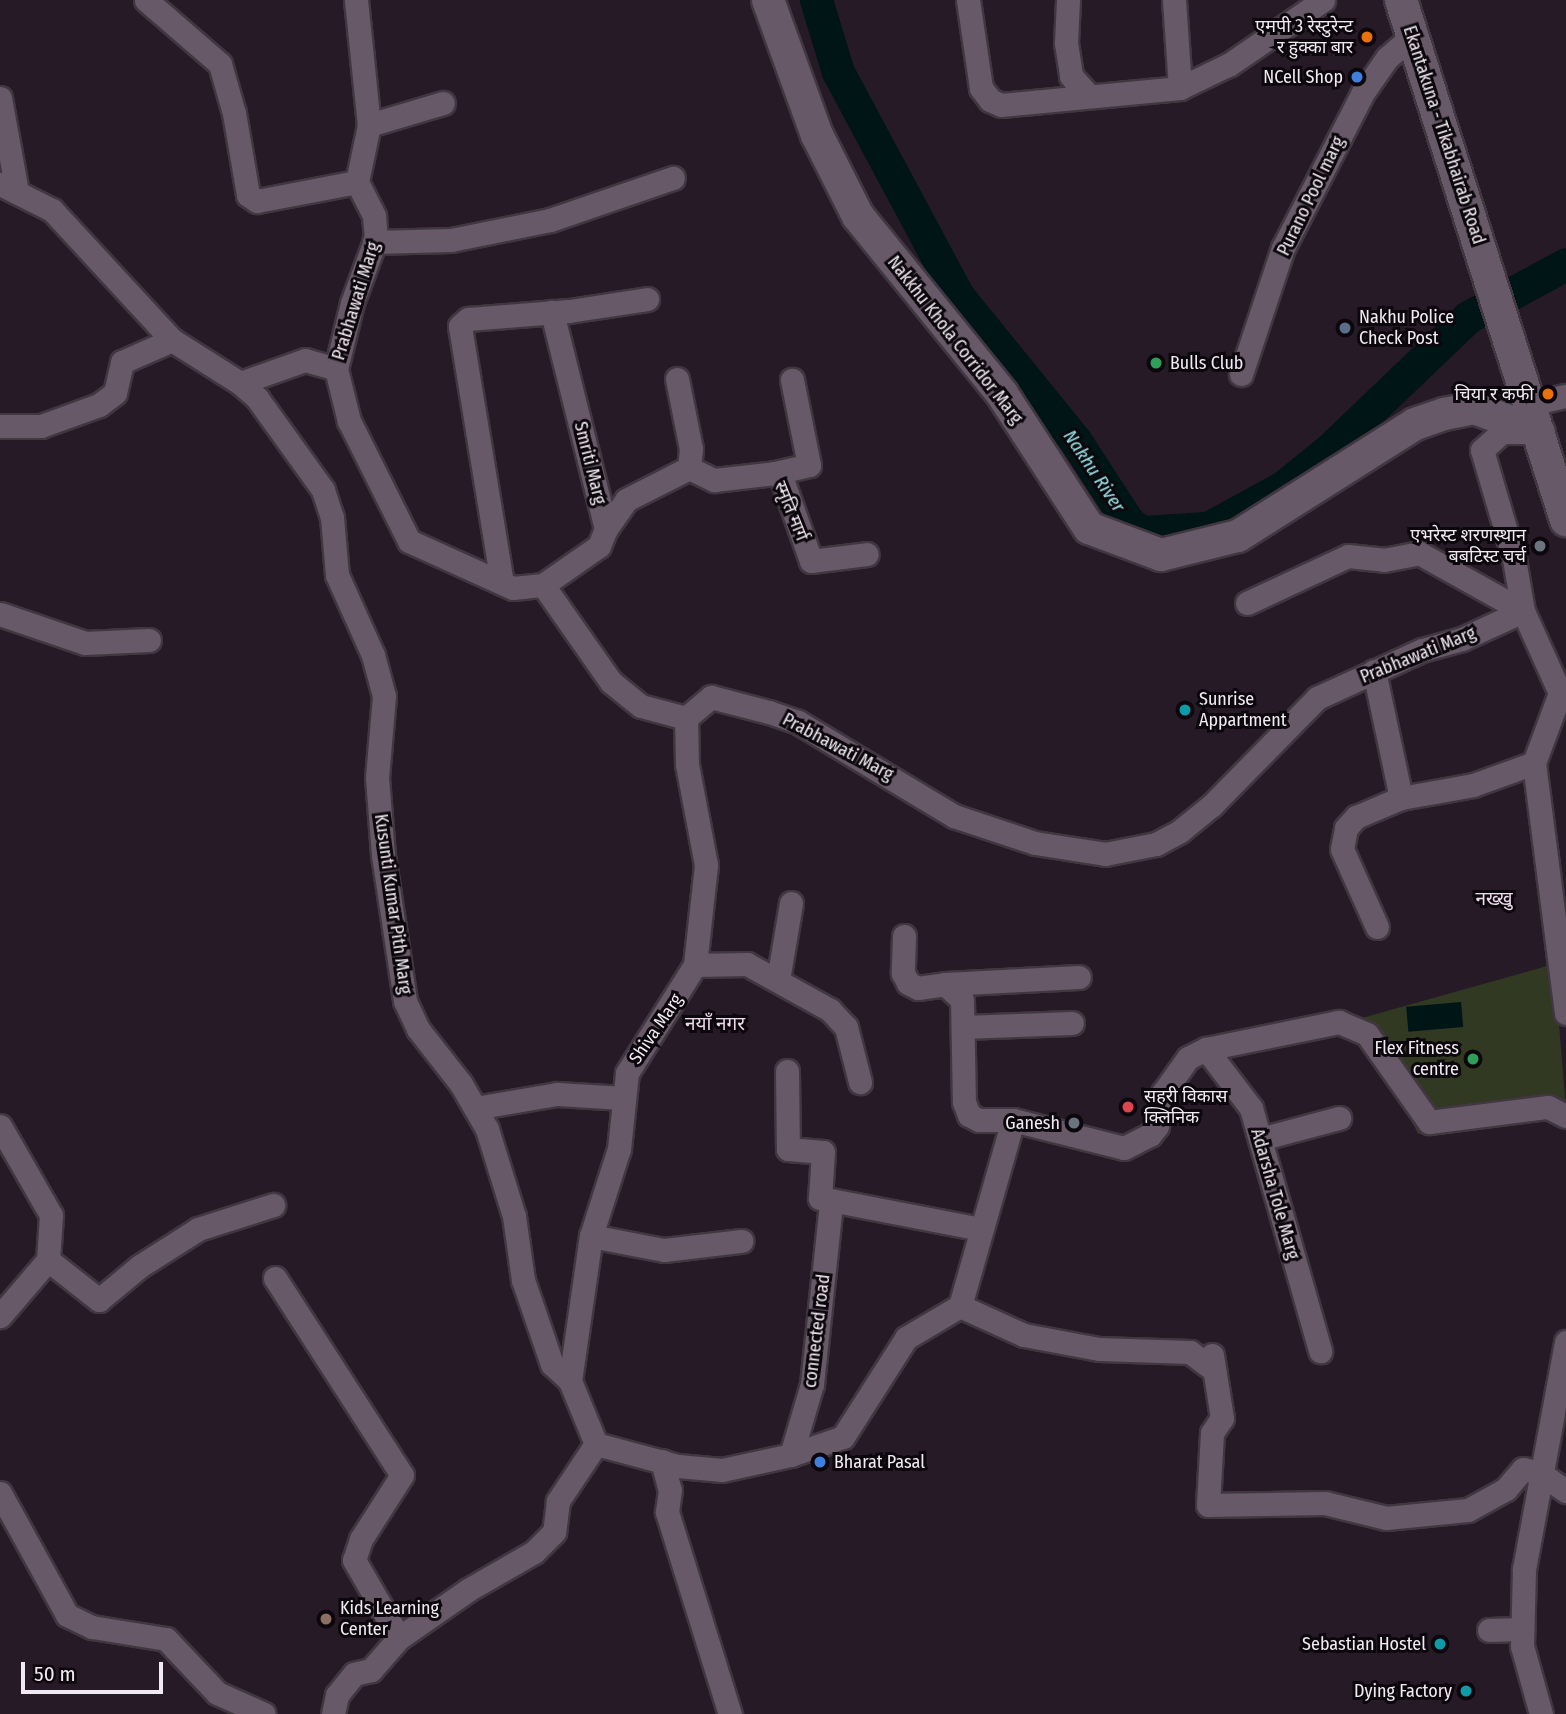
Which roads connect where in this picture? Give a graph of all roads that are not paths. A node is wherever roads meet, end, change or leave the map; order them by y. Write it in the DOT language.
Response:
graph roads {
  1 [pos="146,0"];
  2 [pos="356,0"];
  3 [pos="768,0"];
  4 [pos="968,0"];
  5 [pos="1069,0"];
  6 [pos="1174,0"];
  7 [pos="1324,0"];
  8 [pos="1401,0"];
  9 [pos="1412,36"];
  10 [pos="1180,89"];
  11 [pos="1089,96"];
  12 [pos="0,97"];
  13 [pos="443,103"];
  14 [pos="369,125"];
  15 [pos="673,178"];
  16 [pos="357,182"];
  17 [pos="9,188"];
  18 [pos="374,242"];
  19 [pos="647,299"];
  20 [pos="552,312"];
  21 [pos="172,340"];
  22 [pos="335,369"];
  23 [pos="1241,374"];
  24 [pos="677,379"];
  25 [pos="792,380"];
  26 [pos="240,383"];
  27 [pos="1566,396"];
  28 [pos="1535,418"];
  29 [pos="0,426"];
  30 [pos="689,468"];
  31 [pos="775,473"];
  32 [pos="1566,520"];
  33 [pos="606,529"];
  34 [pos="867,554"];
  35 [pos="502,583"];
  36 [pos="542,585"];
  37 [pos="1247,603"];
  38 [pos="1523,611"];
  39 [pos="0,614"];
  40 [pos="149,640"];
  41 [pos="1374,671"];
  42 [pos="1563,695"];
  43 [pos="686,718"];
  44 [pos="1534,763"];
  45 [pos="1401,798"];
  46 [pos="792,903"];
  47 [pos="1377,927"];
  48 [pos="904,936"];
  49 [pos="695,965"];
  50 [pos="1079,977"];
  51 [pos="778,980"];
  52 [pos="945,984"];
  53 [pos="1566,1013"];
  54 [pos="1072,1023"];
  55 [pos="962,1027"];
  56 [pos="1206,1049"];
  57 [pos="787,1071"];
  58 [pos="860,1082"];
  59 [pos="624,1098"];
  60 [pos="475,1108"];
  61 [pos="1566,1116"];
  62 [pos="1339,1118"];
  63 [pos="1013,1120"];
  64 [pos="0,1126"];
  65 [pos="1260,1139"];
  66 [pos="831,1203"];
  67 [pos="273,1205"];
  68 [pos="981,1230"];
  69 [pos="591,1237"];
  70 [pos="741,1241"];
  71 [pos="48,1260"];
  72 [pos="275,1278"];
  73 [pos="960,1306"];
  74 [pos="0,1316"];
  75 [pos="1566,1342"];
  76 [pos="1320,1351"];
  77 [pos="570,1381"];
  78 [pos="596,1444"];
  79 [pos="791,1455"];
  80 [pos="662,1461"];
  81 [pos="1540,1473"];
  82 [pos="1566,1491"];
  83 [pos="0,1493"];
  84 [pos="1521,1629"];
  85 [pos="1489,1630"];
  86 [pos="400,1639"];
  87 [pos="264,1714"];
  88 [pos="333,1714"];
  89 [pos="730,1714"];
  90 [pos="1541,1714"];
  1 -- 16 [label="street"];
  2 -- 14 [label="street"];
  3 -- 28 [label="street, Nakkhu Khola Corridor Marg"];
  4 -- 11 [label="street"];
  5 -- 11 [label="street"];
  6 -- 10 [label="street"];
  7 -- 10 [label="street"];
  8 -- 9 [label="street, Ekantakuna - Tikabhairab Road"];
  9 -- 23 [label="street, Purano Pool marg"];
  9 -- 28 [label="street, Ekantakuna - Tikabhairab Road"];
  10 -- 11 [label="street"];
  12 -- 17 [label="street"];
  13 -- 14 [label="street"];
  14 -- 16 [label="street"];
  15 -- 18 [label="street"];
  16 -- 18 [label="street, Prabhawati Marg"];
  17 -- 21 [label="street, Kusunti Kumar Pith Marg"];
  18 -- 22 [label="street, Prabhawati Marg"];
  19 -- 20 [label="street"];
  20 -- 33 [label="street, Smriti Marg"];
  20 -- 35 [label="street"];
  21 -- 26 [label="street, Kusunti Kumar Pith Marg"];
  21 -- 29 [label="street"];
  22 -- 26 [label="street"];
  22 -- 35 [label="street, Prabhawati Marg"];
  24 -- 30 [label="street"];
  25 -- 31 [label="street"];
  26 -- 60 [label="street, Kusunti Kumar Pith Marg"];
  27 -- 28 [label="street"];
  28 -- 32 [label="street"];
  28 -- 38 [label="street"];
  30 -- 31 [label="street, स्मृति मार्ग"];
  30 -- 33 [label="street"];
  31 -- 34 [label="street, स्मृति मार्ग"];
  33 -- 36 [label="street, Smriti Marg"];
  35 -- 36 [label="street, Prabhawati Marg"];
  36 -- 43 [label="street"];
  37 -- 38 [label="street"];
  38 -- 41 [label="street, Prabhawati Marg"];
  38 -- 42 [label="street"];
  39 -- 40 [label="street"];
  41 -- 43 [label="street, Prabhawati Marg"];
  41 -- 45 [label="street"];
  42 -- 44 [label="street"];
  43 -- 49 [label="street, Shiva Marg"];
  44 -- 45 [label="street"];
  44 -- 53 [label="street"];
  45 -- 47 [label="street"];
  46 -- 51 [label="street"];
  48 -- 52 [label="street"];
  49 -- 51 [label="street"];
  49 -- 59 [label="street, Shiva Marg"];
  50 -- 52 [label="street"];
  51 -- 58 [label="street"];
  52 -- 55 [label="street"];
  54 -- 55 [label="street"];
  55 -- 63 [label="street"];
  56 -- 61 [label="street"];
  56 -- 63 [label="street"];
  56 -- 65 [label="street, Adarsha Tole Marg"];
  57 -- 66 [label="street"];
  59 -- 60 [label="street"];
  59 -- 69 [label="street, Shiva Marg"];
  60 -- 77 [label="street, Kusunti Kumar Pith Marg"];
  62 -- 65 [label="street"];
  63 -- 68 [label="street"];
  64 -- 71 [label="street"];
  65 -- 76 [label="street, Adarsha Tole Marg"];
  66 -- 68 [label="street"];
  66 -- 79 [label="street, connected road"];
  67 -- 71 [label="street"];
  68 -- 73 [label="street"];
  69 -- 70 [label="street"];
  69 -- 77 [label="street, Shiva Marg"];
  71 -- 74 [label="street"];
  72 -- 86 [label="street"];
  73 -- 79 [label="street"];
  73 -- 81 [label="street"];
  75 -- 81 [label="street"];
  77 -- 78 [label="street, Kusunti Kumar Pith Marg"];
  78 -- 80 [label="street"];
  78 -- 86 [label="street"];
  79 -- 80 [label="street"];
  80 -- 89 [label="street"];
  81 -- 82 [label="street"];
  81 -- 84 [label="street"];
  83 -- 87 [label="street"];
  84 -- 85 [label="street"];
  84 -- 90 [label="street"];
  86 -- 88 [label="street"];
}
